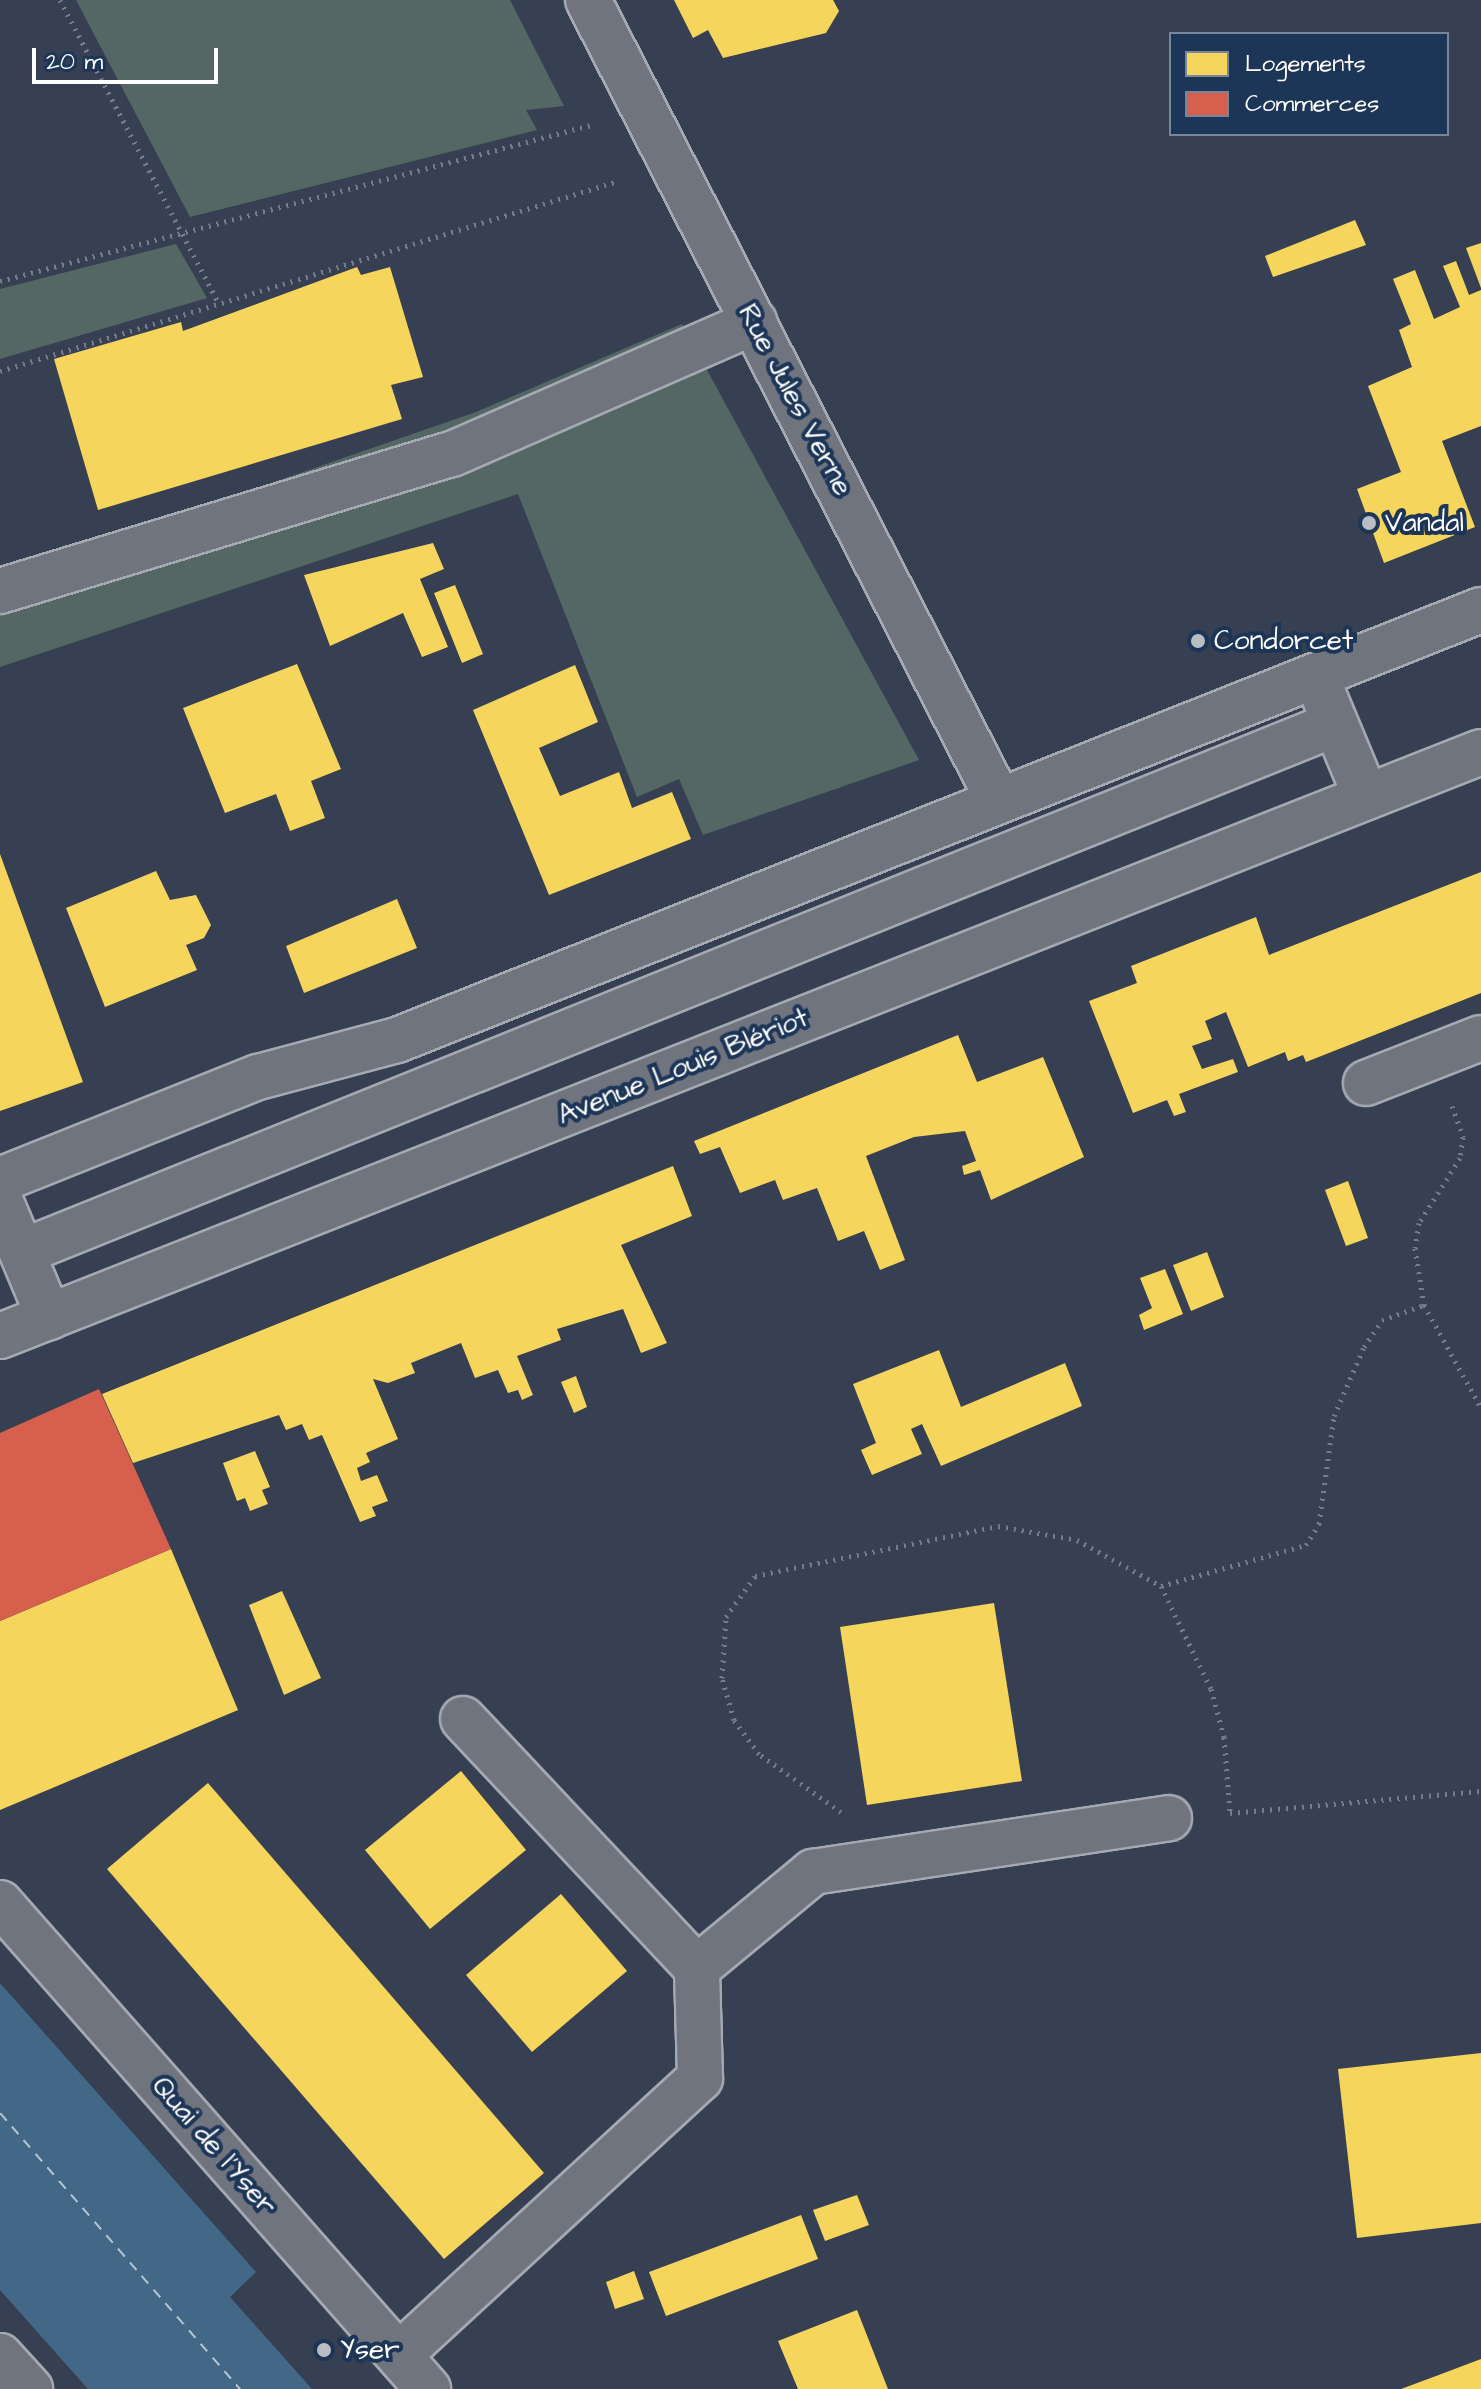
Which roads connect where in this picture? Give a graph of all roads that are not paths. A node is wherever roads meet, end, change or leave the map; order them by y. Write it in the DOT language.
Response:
graph roads {
  1 [pos="588,0"];
  2 [pos="754,322"];
  3 [pos="0,591"];
  4 [pos="1481,610"];
  5 [pos="1315,676"];
  6 [pos="1335,724"];
  7 [pos="1481,752"];
  8 [pos="1366,797"];
  9 [pos="999,801"];
  10 [pos="1481,1038"];
  11 [pos="1366,1083"];
  12 [pos="0,1180"];
  13 [pos="0,1200"];
  14 [pos="22,1252"];
  15 [pos="49,1317"];
  16 [pos="0,1336"];
  17 [pos="463,1719"];
  18 [pos="1169,1818"];
  19 [pos="0,1903"];
  20 [pos="697,1968"];
  21 [pos="399,2355"];
  22 [pos="0,2356"];
  23 [pos="30,2389"];
  24 [pos="428,2389"];
  1 -- 2 [label="street, Rue Jules Verne"];
  2 -- 3 [label="street"];
  2 -- 9 [label="street, Rue Jules Verne"];
  4 -- 5 [label="street"];
  5 -- 6 [label="street"];
  5 -- 9 [label="street"];
  6 -- 8 [label="street"];
  6 -- 14 [label="street"];
  7 -- 8 [label="street, Avenue Louis Blériot"];
  8 -- 15 [label="street, Avenue Louis Blériot"];
  9 -- 12 [label="street"];
  10 -- 11 [label="street"];
  13 -- 14 [label="street"];
  14 -- 15 [label="street"];
  15 -- 16 [label="street, Avenue Louis Blériot"];
  17 -- 20 [label="street"];
  18 -- 20 [label="street"];
  19 -- 21 [label="street, Quai de l'Yser"];
  20 -- 21 [label="street"];
  21 -- 24 [label="street, Quai de l'Yser"];
  22 -- 23 [label="street"];
}
